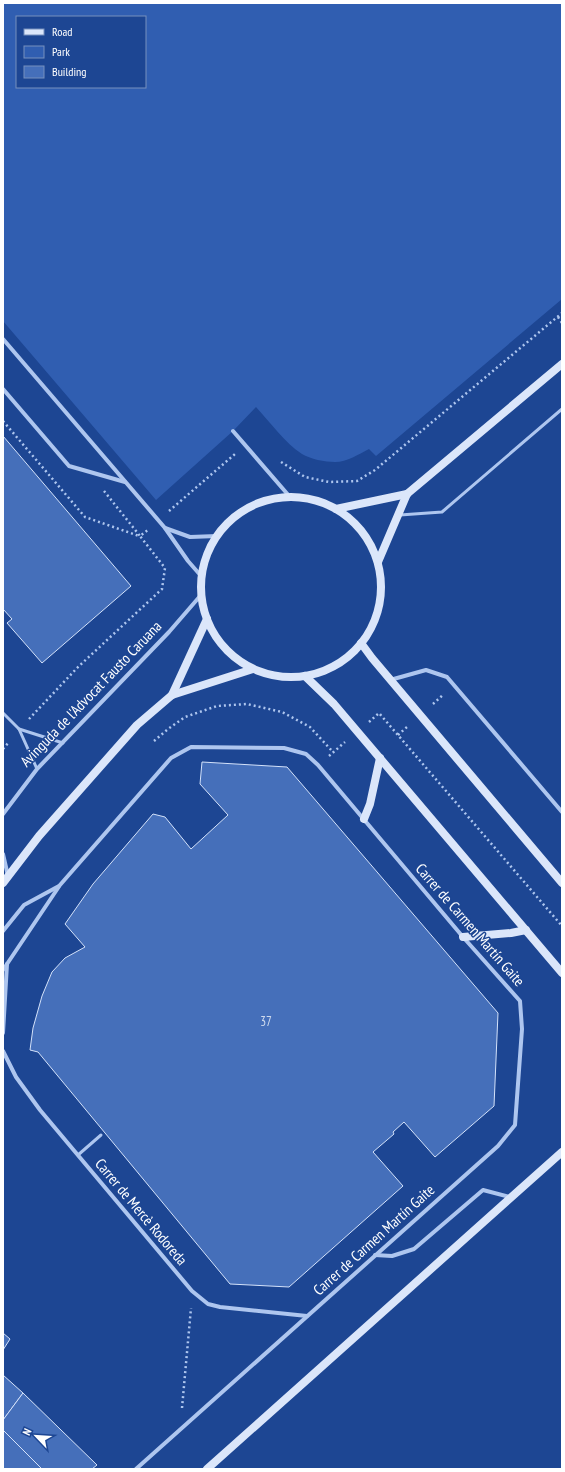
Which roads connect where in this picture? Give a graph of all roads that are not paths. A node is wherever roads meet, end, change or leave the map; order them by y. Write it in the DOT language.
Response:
graph roads {
  1 [pos="3,339"];
  2 [pos="562,364"];
  3 [pos="3,389"];
  4 [pos="562,409"];
  5 [pos="233,431"];
  6 [pos="126,482"];
  7 [pos="407,494"];
  8 [pos="290,497"];
  9 [pos="336,508"];
  10 [pos="398,515"];
  11 [pos="165,528"];
  12 [pos="217,536"];
  13 [pos="378,562"];
  14 [pos="202,577"];
  15 [pos="201,595"];
  16 [pos="207,619"];
  17 [pos="361,643"];
  18 [pos="253,669"];
  19 [pos="305,676"];
  20 [pos="390,680"];
  21 [pos="172,695"];
  22 [pos="3,713"];
  23 [pos="19,729"];
  24 [pos="63,743"];
  25 [pos="380,758"];
  26 [pos="37,769"];
  27 [pos="562,812"];
  28 [pos="3,814"];
  29 [pos="364,819"];
  30 [pos="3,854"];
  31 [pos="5,879"];
  32 [pos="562,883"];
  33 [pos="60,885"];
  34 [pos="526,930"];
  35 [pos="3,931"];
  36 [pos="463,937"];
  37 [pos="7,963"];
  38 [pos="3,970"];
  39 [pos="562,972"];
  40 [pos="3,1033"];
  41 [pos="3,1051"];
  42 [pos="101,1135"];
  43 [pos="562,1152"];
  44 [pos="78,1155"];
  45 [pos="510,1197"];
  46 [pos="375,1255"];
  47 [pos="307,1316"];
  48 [pos="136,1469"];
  49 [pos="207,1469"];
  1 -- 6 [label="street"];
  2 -- 7 [label="street"];
  3 -- 6 [label="street"];
  4 -- 10 [label="lane"];
  5 -- 8 [label="street"];
  6 -- 11 [label="street"];
  7 -- 9 [label="street"];
  7 -- 10 [label="street"];
  8 -- 9 [label="street"];
  8 -- 12 [label="street"];
  9 -- 13 [label="street"];
  10 -- 13 [label="street"];
  11 -- 12 [label="street"];
  11 -- 14 [label="street"];
  12 -- 14 [label="street"];
  13 -- 17 [label="street"];
  14 -- 15 [label="street"];
  15 -- 16 [label="street"];
  15 -- 24 [label="street, Avinguda de l'Advocat Fausto Caruana"];
  16 -- 18 [label="street"];
  16 -- 21 [label="street"];
  17 -- 19 [label="street"];
  17 -- 20 [label="street"];
  18 -- 19 [label="street"];
  18 -- 21 [label="street"];
  19 -- 25 [label="street"];
  20 -- 27 [label="street"];
  20 -- 32 [label="street"];
  21 -- 31 [label="street"];
  22 -- 23 [label="lane"];
  23 -- 24 [label="lane"];
  23 -- 26 [label="lane"];
  24 -- 26 [label="street, Avinguda de l'Advocat Fausto Caruana"];
  25 -- 29 [label="street"];
  25 -- 34 [label="street"];
  26 -- 28 [label="street, Avinguda de l'Advocat Fausto Caruana"];
  29 -- 33 [label="street, Carrer de Carmen Martín Gaite"];
  29 -- 36 [label="street, Carrer de Carmen Martín Gaite"];
  30 -- 31 [label="street"];
  33 -- 35 [label="street"];
  33 -- 37 [label="street"];
  34 -- 36 [label="street"];
  34 -- 39 [label="street"];
  36 -- 46 [label="street, Carrer de Carmen Martín Gaite"];
  37 -- 38 [label="street"];
  37 -- 40 [label="street"];
  41 -- 44 [label="street, Carrer de Mercè Rodoreda"];
  42 -- 44 [label="lane"];
  43 -- 45 [label="street"];
  44 -- 47 [label="street, Carrer de Mercè Rodoreda"];
  45 -- 46 [label="street"];
  45 -- 49 [label="street"];
  46 -- 47 [label="street, Carrer de Carmen Martín Gaite"];
  47 -- 48 [label="street, Carrer de Carmen Martín Gaite"];
}
